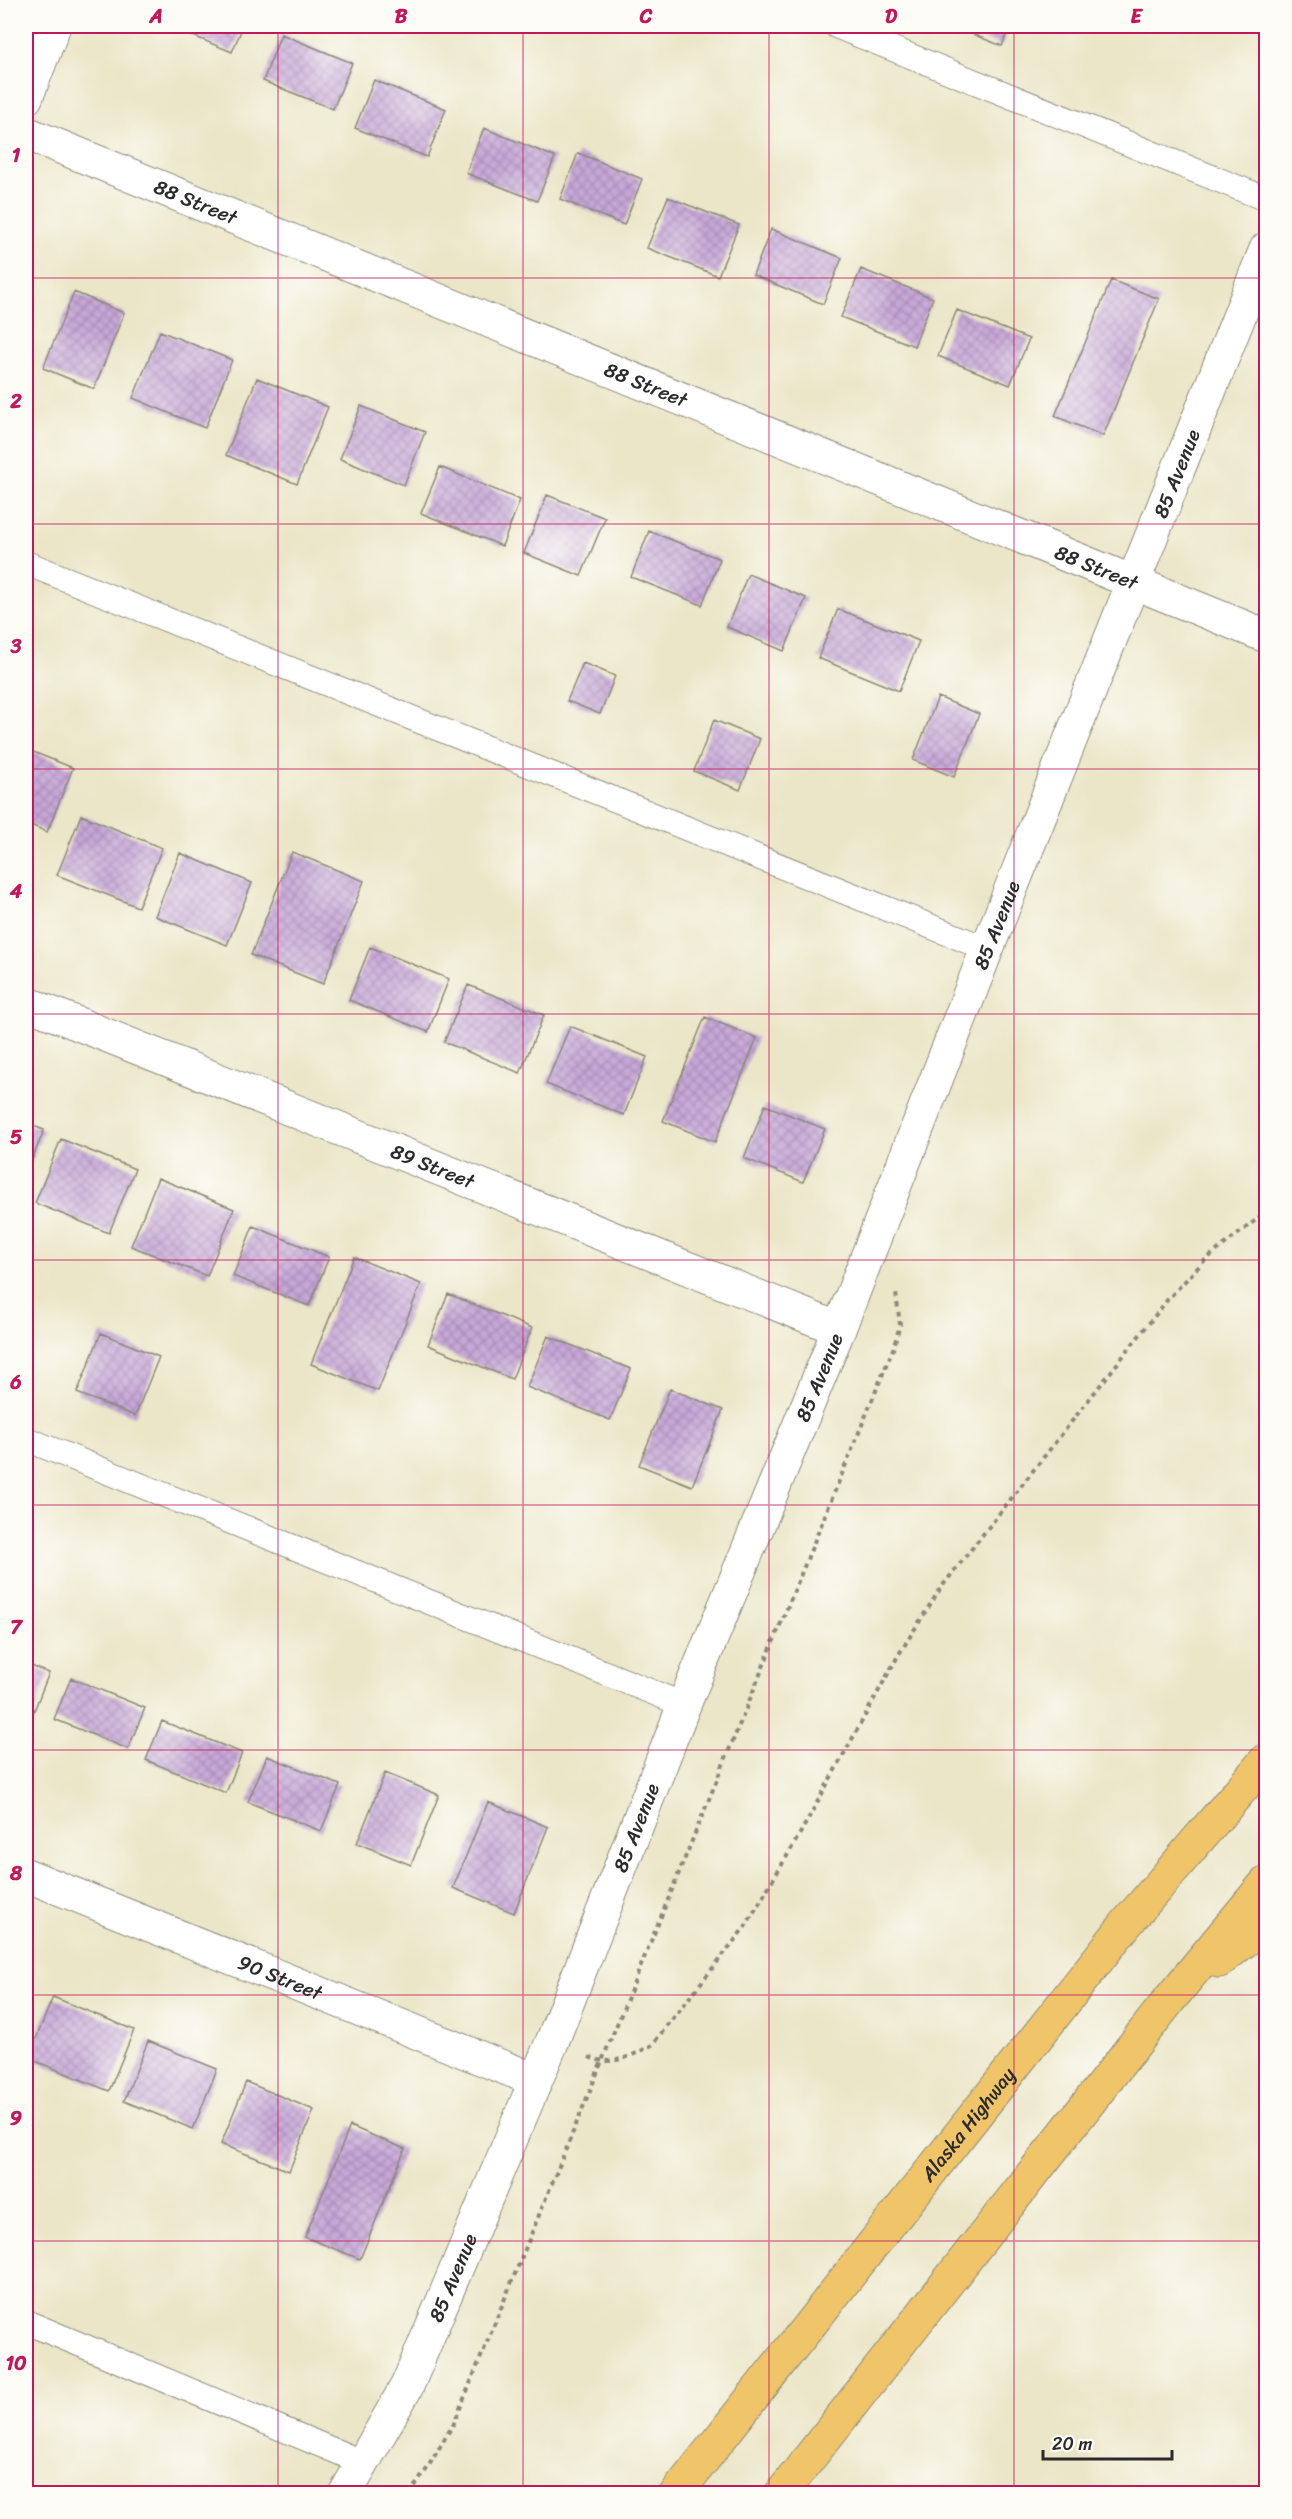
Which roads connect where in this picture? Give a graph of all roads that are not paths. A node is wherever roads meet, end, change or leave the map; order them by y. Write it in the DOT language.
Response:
graph roads {
  1 [pos="54,26"];
  2 [pos="836,26"];
  3 [pos="26,98"];
  4 [pos="26,133"];
  5 [pos="1266,199"];
  6 [pos="1266,249"];
  7 [pos="26,563"];
  8 [pos="1133,582"];
  9 [pos="1266,636"];
  10 [pos="987,949"];
  11 [pos="26,1003"];
  12 [pos="839,1329"];
  13 [pos="26,1439"];
  14 [pos="684,1705"];
  15 [pos="1266,1760"];
  16 [pos="26,1875"];
  17 [pos="1266,1883"];
  18 [pos="1266,1924"];
  19 [pos="1170,1999"];
  20 [pos="535,2080"];
  21 [pos="26,2322"];
  22 [pos="364,2463"];
  23 [pos="345,2493"];
  24 [pos="676,2493"];
  25 [pos="781,2493"];
  1 -- 3 [label="street"];
  2 -- 5 [label="lane"];
  4 -- 8 [label="street, 88 Street"];
  6 -- 8 [label="street, 85 Avenue"];
  7 -- 10 [label="lane"];
  8 -- 9 [label="street, 88 Street"];
  8 -- 10 [label="street, 85 Avenue"];
  10 -- 12 [label="street, 85 Avenue"];
  11 -- 12 [label="street, 89 Street"];
  12 -- 14 [label="street, 85 Avenue"];
  13 -- 14 [label="lane"];
  14 -- 20 [label="street, 85 Avenue"];
  15 -- 24 [label="highway, Alaska Highway"];
  16 -- 20 [label="street, 90 Street"];
  17 -- 19 [label="highway"];
  18 -- 19 [label="highway"];
  19 -- 25 [label="highway"];
  20 -- 22 [label="street, 85 Avenue"];
  21 -- 22 [label="lane"];
  22 -- 23 [label="street, 85 Avenue"];
}
